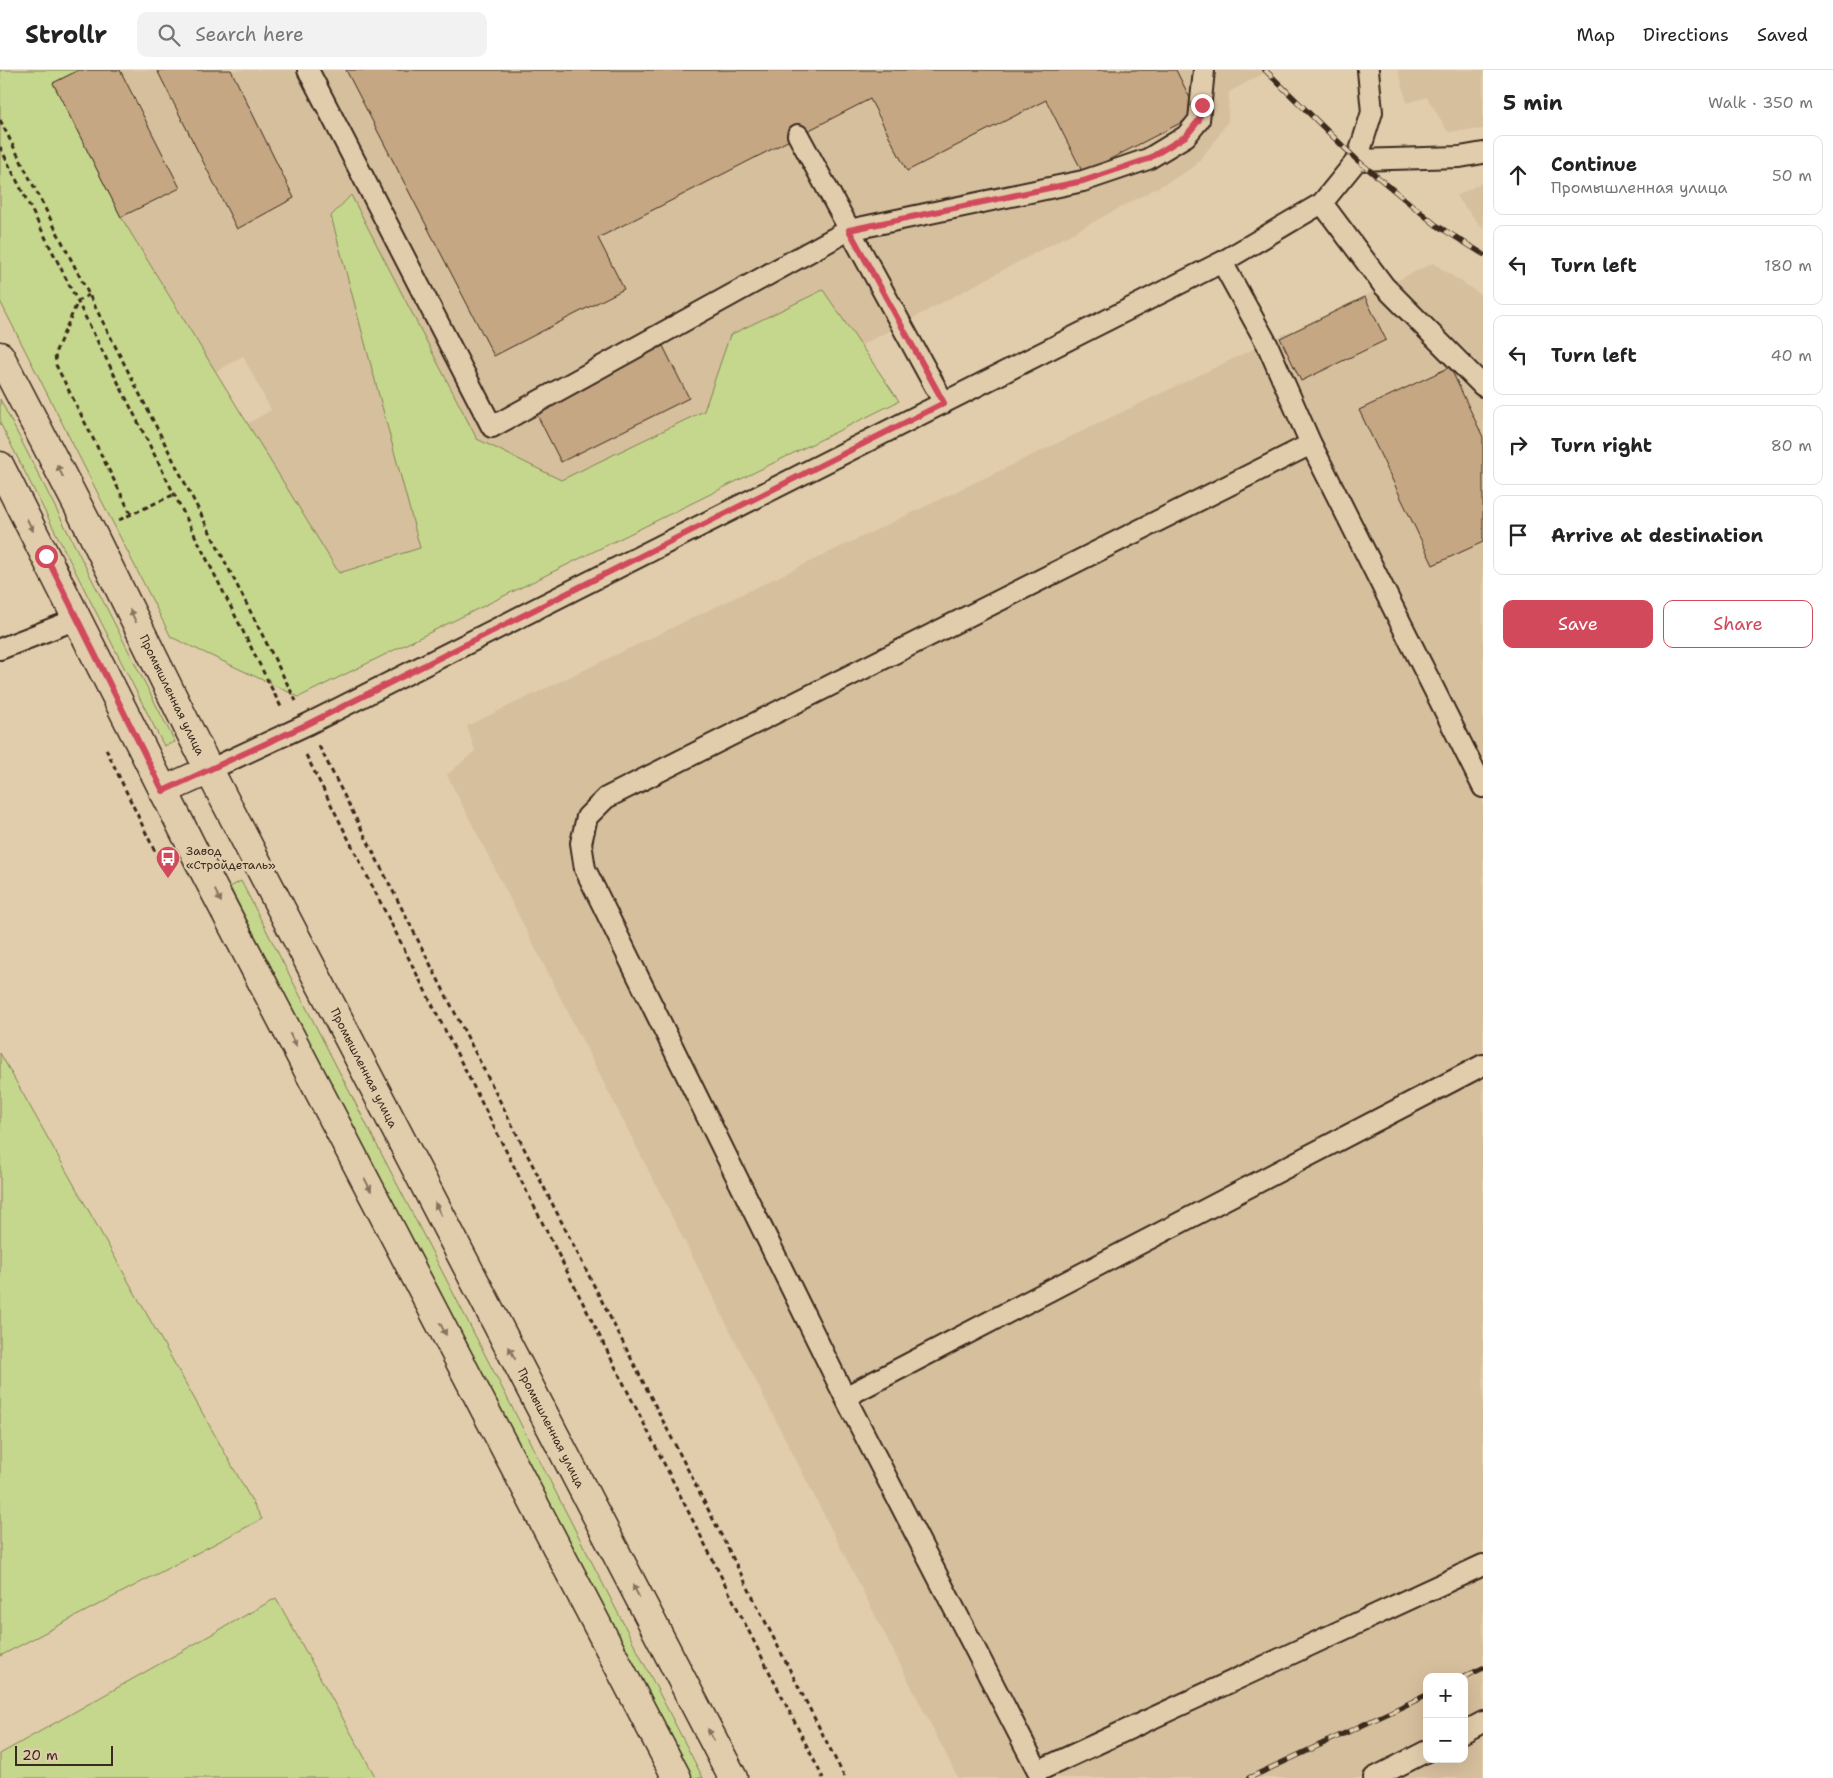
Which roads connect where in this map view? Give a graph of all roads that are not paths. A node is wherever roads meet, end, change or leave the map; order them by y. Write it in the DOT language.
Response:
graph roads {
  1 [pos="308,70"];
  2 [pos="1204,70"];
  3 [pos="1368,70"];
  4 [pos="798,135"];
  5 [pos="1483,154"];
  6 [pos="1357,160"];
  7 [pos="1322,203"];
  8 [pos="849,230"];
  9 [pos="1222,262"];
  10 [pos="0,356"];
  11 [pos="1483,386"];
  12 [pos="944,403"];
  13 [pos="1311,444"];
  14 [pos="0,466"];
  15 [pos="77,618"];
  16 [pos="0,649"];
  17 [pos="210,770"];
  18 [pos="1482,784"];
  19 [pos="163,791"];
  20 [pos="1483,1065"];
  21 [pos="845,1397"];
  22 [pos="1483,1565"];
  23 [pos="1483,1722"];
  24 [pos="1468,1730"];
  25 [pos="1423,1753"];
  26 [pos="1040,1774"];
  27 [pos="676,1778"];
  28 [pos="733,1778"];
  29 [pos="1374,1778"];
  1 -- 8 [label="lane"];
  2 -- 8 [label="lane"];
  3 -- 6 [label="lane"];
  4 -- 8 [label="lane"];
  5 -- 6 [label="lane"];
  6 -- 7 [label="lane"];
  7 -- 9 [label="lane"];
  7 -- 11 [label="lane"];
  8 -- 12 [label="lane"];
  9 -- 12 [label="lane"];
  9 -- 13 [label="lane"];
  17 -- 10 [label="main road, Промышленная улица, one-way"];
  12 -- 17 [label="lane"];
  13 -- 18 [label="lane"];
  13 -- 21 [label="lane"];
  14 -- 15 [label="main road, one-way"];
  15 -- 16 [label="lane"];
  15 -- 19 [label="main road"];
  17 -- 19 [label="main road"];
  28 -- 17 [label="main road, Промышленная улица, one-way"];
  19 -- 27 [label="main road, one-way"];
  20 -- 21 [label="lane"];
  21 -- 26 [label="lane"];
  22 -- 26 [label="lane"];
  23 -- 24 [label="lane"];
  25 -- 29 [label="lane"];
}
